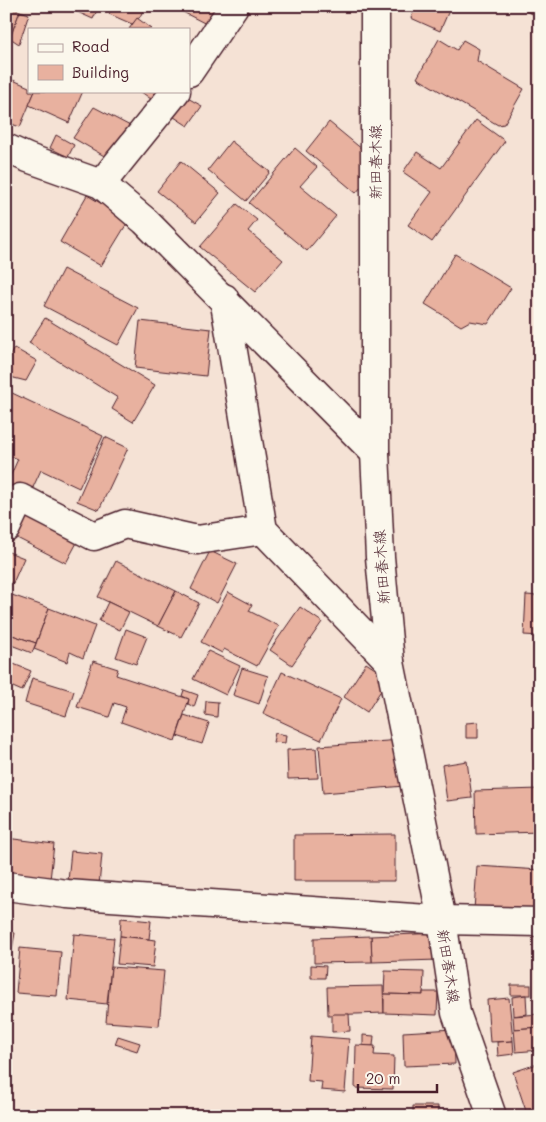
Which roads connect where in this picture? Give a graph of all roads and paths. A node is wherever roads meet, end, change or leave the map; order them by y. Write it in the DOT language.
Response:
graph roads {
  1 [pos="234,6"];
  2 [pos="375,6"];
  3 [pos="190,71"];
  4 [pos="175,92"];
  5 [pos="6,148"];
  6 [pos="101,184"];
  7 [pos="224,298"];
  8 [pos="375,452"];
  9 [pos="6,528"];
  10 [pos="263,530"];
  11 [pos="390,662"];
  12 [pos="6,886"];
  13 [pos="442,920"];
  14 [pos="540,922"];
  15 [pos="492,1116"];
  1 -- 3 [label="street"];
  2 -- 8 [label="street, 新田春木線"];
  4 -- 6 [label="street"];
  5 -- 6 [label="street"];
  6 -- 7 [label="street"];
  7 -- 8 [label="street"];
  7 -- 10 [label="street"];
  8 -- 11 [label="street, 新田春木線"];
  9 -- 10 [label="street"];
  10 -- 11 [label="street"];
  11 -- 13 [label="street, 新田春木線"];
  12 -- 13 [label="street"];
  13 -- 14 [label="street"];
  13 -- 15 [label="street, 新田春木線"];
}
